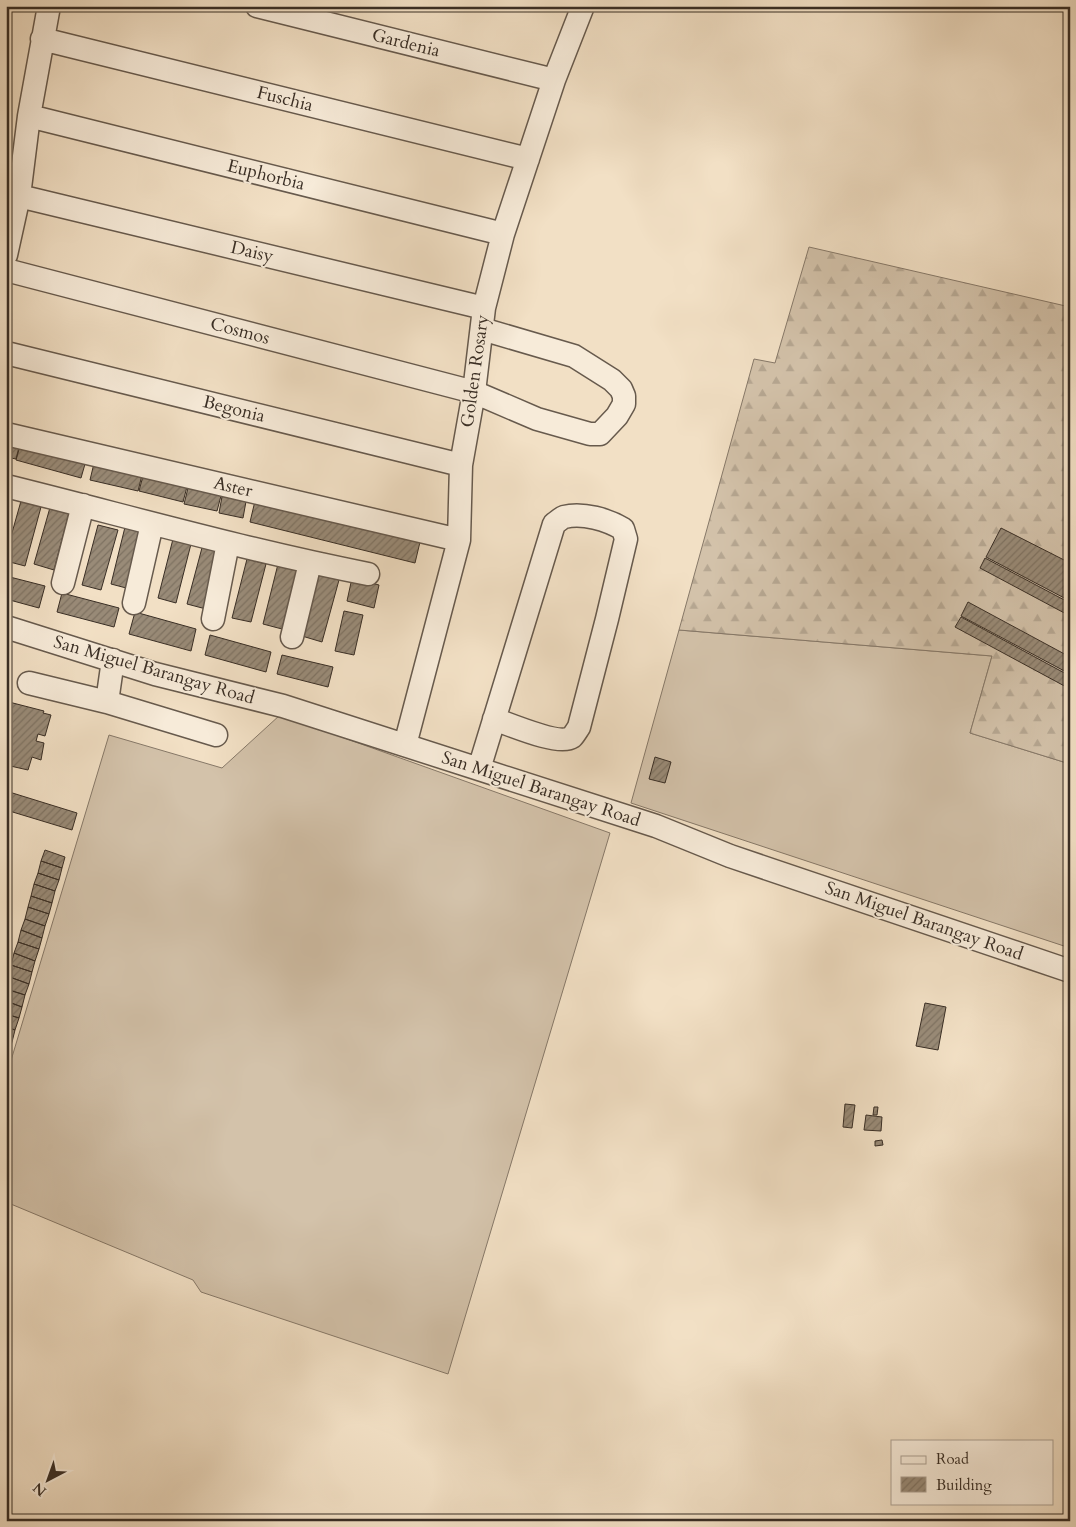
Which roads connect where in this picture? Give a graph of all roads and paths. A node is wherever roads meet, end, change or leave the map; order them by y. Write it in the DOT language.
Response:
graph roads {
  1 [pos="49,6"];
  2 [pos="257,6"];
  3 [pos="582,7"];
  4 [pos="42,40"];
  5 [pos="554,80"];
  6 [pos="29,116"];
  7 [pos="528,159"];
  8 [pos="19,196"];
  9 [pos="503,234"];
  10 [pos="6,255"];
  11 [pos="6,270"];
  12 [pos="483,318"];
  13 [pos="6,353"];
  14 [pos="474,392"];
  15 [pos="6,434"];
  16 [pos="461,465"];
  17 [pos="6,486"];
  18 [pos="83,505"];
  19 [pos="152,524"];
  20 [pos="459,540"];
  21 [pos="228,543"];
  22 [pos="310,563"];
  23 [pos="368,574"];
  24 [pos="63,584"];
  25 [pos="134,603"];
  26 [pos="213,619"];
  27 [pos="6,627"];
  28 [pos="292,638"];
  29 [pos="113,660"];
  30 [pos="29,683"];
  31 [pos="107,702"];
  32 [pos="494,719"];
  33 [pos="216,735"];
  34 [pos="405,745"];
  35 [pos="479,769"];
  36 [pos="1070,971"];
  1 -- 4 [label="street"];
  2 -- 5 [label="street, Gardenia"];
  3 -- 5 [label="street, Golden Rosary"];
  4 -- 6 [label="street"];
  4 -- 7 [label="street, Fuschia"];
  5 -- 7 [label="street, Golden Rosary"];
  6 -- 8 [label="street"];
  6 -- 9 [label="street, Euphorbia"];
  7 -- 9 [label="street, Golden Rosary"];
  8 -- 10 [label="street"];
  8 -- 12 [label="street, Daisy"];
  9 -- 12 [label="street, Golden Rosary"];
  11 -- 14 [label="street, Cosmos"];
  12 -- 14 [label="street, Golden Rosary"];
  12 -- 14 [label="street, Daisy"];
  13 -- 16 [label="street, Begonia"];
  14 -- 16 [label="street, Golden Rosary"];
  15 -- 20 [label="street, Aster"];
  16 -- 20 [label="street, Golden Rosary"];
  17 -- 18 [label="street"];
  18 -- 19 [label="street"];
  18 -- 24 [label="street"];
  19 -- 21 [label="street"];
  19 -- 25 [label="street"];
  20 -- 34 [label="street, Golden Rosary"];
  21 -- 22 [label="street"];
  21 -- 26 [label="street"];
  22 -- 23 [label="street"];
  22 -- 28 [label="street"];
  27 -- 29 [label="street, San Miguel Barangay Road"];
  29 -- 31 [label="street"];
  29 -- 34 [label="street, San Miguel Barangay Road"];
  30 -- 31 [label="street"];
  31 -- 33 [label="street"];
  32 -- 32 [label="street"];
  32 -- 35 [label="street"];
  34 -- 35 [label="street, San Miguel Barangay Road"];
  35 -- 36 [label="street, San Miguel Barangay Road"];
}
